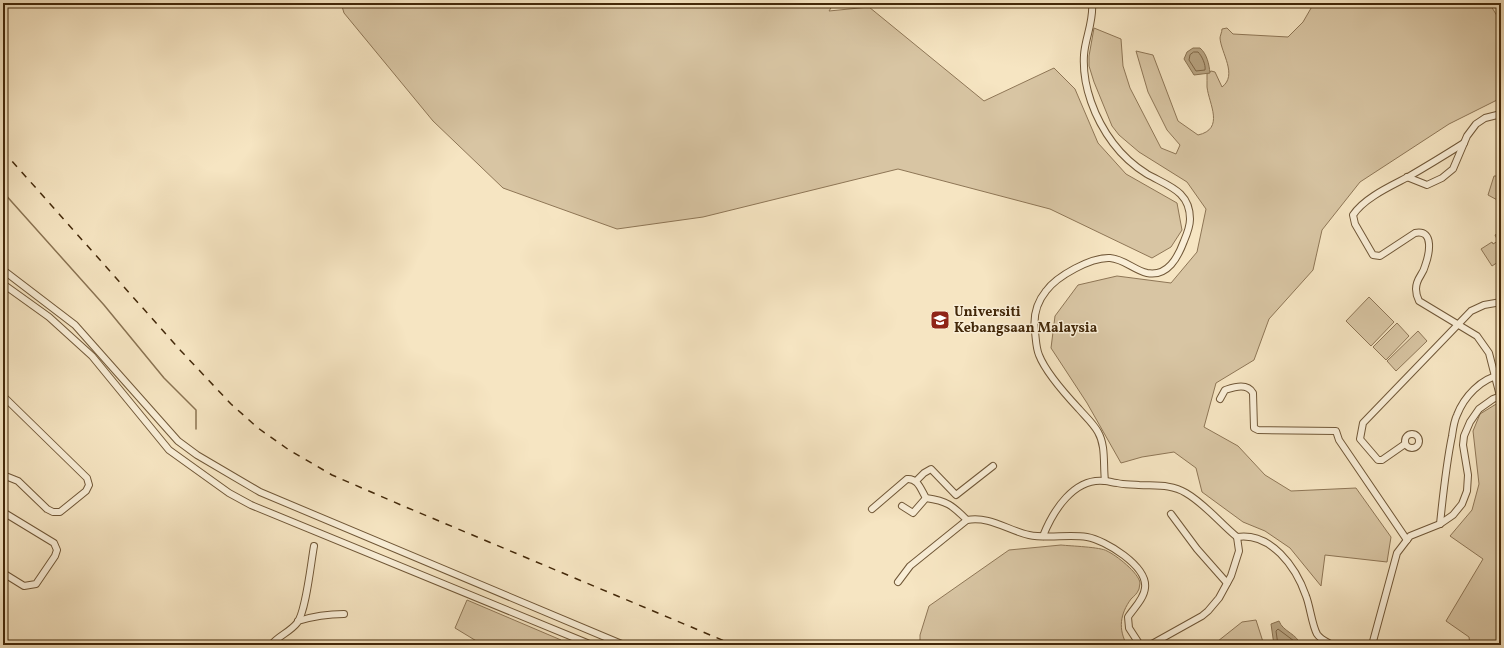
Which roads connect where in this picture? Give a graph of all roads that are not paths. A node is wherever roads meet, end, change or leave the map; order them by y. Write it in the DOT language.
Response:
graph roads {
  1 [pos="1092,3"];
  2 [pos="1501,114"];
  3 [pos="1464,144"];
  4 [pos="1407,177"];
  5 [pos="3,270"];
  6 [pos="3,284"];
  7 [pos="1501,302"];
  8 [pos="1458,324"];
  9 [pos="1498,376"];
  10 [pos="3,396"];
  11 [pos="1501,396"];
  12 [pos="1220,399"];
  13 [pos="1405,444"];
  14 [pos="993,466"];
  15 [pos="3,475"];
  16 [pos="916,481"];
  17 [pos="1105,481"];
  18 [pos="926,498"];
  19 [pos="902,506"];
  20 [pos="872,509"];
  21 [pos="3,512"];
  22 [pos="1171,514"];
  23 [pos="967,520"];
  24 [pos="1440,524"];
  25 [pos="1043,536"];
  26 [pos="1237,537"];
  27 [pos="1406,540"];
  28 [pos="314,546"];
  29 [pos="3,573"];
  30 [pos="898,582"];
  31 [pos="1227,583"];
  32 [pos="344,614"];
  33 [pos="298,621"];
  34 [pos="271,645"];
  35 [pos="592,645"];
  36 [pos="624,645"];
  37 [pos="1140,645"];
  38 [pos="1150,645"];
  39 [pos="1332,645"];
  40 [pos="1372,645"];
  1 -- 17 [label="street"];
  2 -- 3 [label="street"];
  3 -- 4 [label="street"];
  3 -- 4 [label="street"];
  4 -- 8 [label="street"];
  5 -- 36 [label="street"];
  6 -- 35 [label="street"];
  7 -- 8 [label="street"];
  8 -- 9 [label="street"];
  8 -- 13 [label="street"];
  9 -- 11 [label="street"];
  9 -- 24 [label="street"];
  10 -- 15 [label="street"];
  11 -- 24 [label="street"];
  12 -- 27 [label="street"];
  14 -- 16 [label="street"];
  16 -- 18 [label="street"];
  16 -- 20 [label="street"];
  17 -- 25 [label="street"];
  17 -- 26 [label="street"];
  18 -- 19 [label="street"];
  18 -- 23 [label="street"];
  21 -- 29 [label="street"];
  22 -- 31 [label="street"];
  23 -- 25 [label="street"];
  23 -- 30 [label="street"];
  24 -- 27 [label="street"];
  25 -- 37 [label="street"];
  26 -- 31 [label="street"];
  26 -- 39 [label="street"];
  27 -- 40 [label="street"];
  28 -- 33 [label="street"];
  31 -- 38 [label="street"];
  32 -- 33 [label="street"];
  33 -- 34 [label="street"];
}
